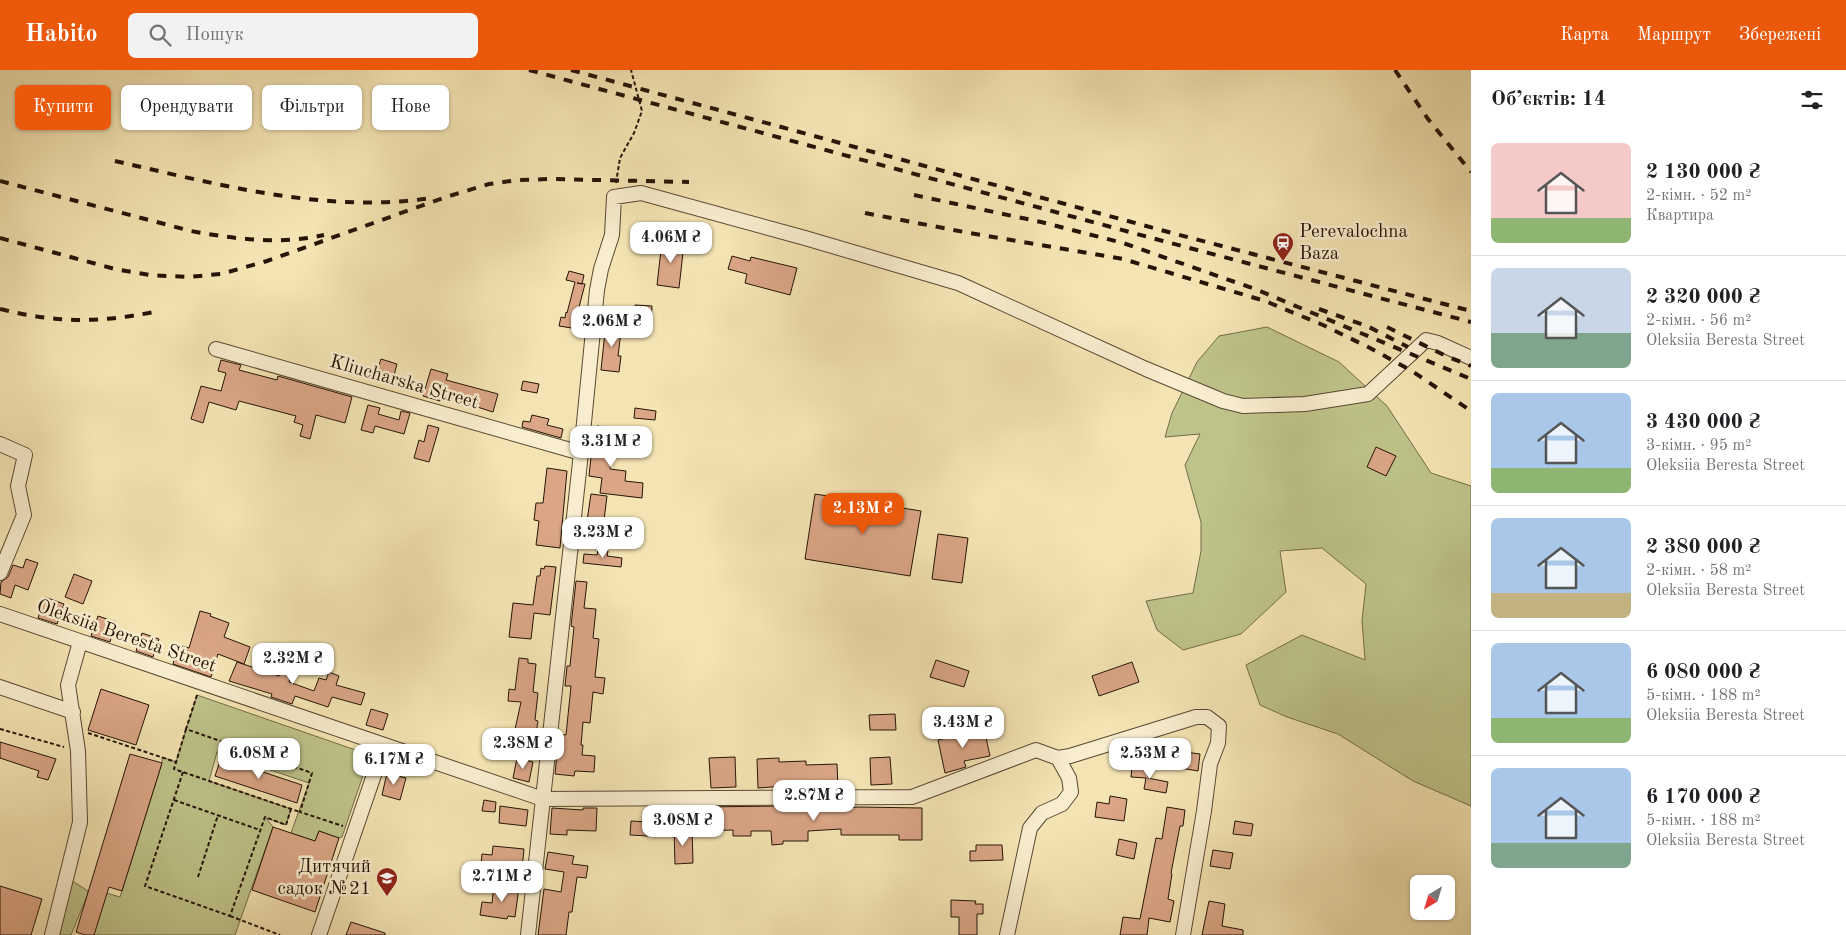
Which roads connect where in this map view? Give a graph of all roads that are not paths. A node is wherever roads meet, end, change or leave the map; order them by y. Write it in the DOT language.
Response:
graph roads {
  1 [pos="216,349"];
  2 [pos="1471,358"];
  3 [pos="0,444"];
  4 [pos="581,453"];
  5 [pos="0,573"];
  6 [pos="0,614"];
  7 [pos="80,642"];
  8 [pos="0,687"];
  9 [pos="72,712"];
  10 [pos="384,746"];
  11 [pos="1058,758"];
  12 [pos="543,799"];
  13 [pos="52,935"];
  14 [pos="319,935"];
  15 [pos="528,935"];
  16 [pos="1007,935"];
  17 [pos="1183,935"];
  1 -- 4 [label="street, Kliucharska Street"];
  2 -- 4 [label="street"];
  3 -- 5 [label="street"];
  4 -- 12 [label="street"];
  6 -- 7 [label="street, Oleksiia Beresta Street"];
  7 -- 9 [label="street"];
  7 -- 10 [label="street, Oleksiia Beresta Street"];
  8 -- 9 [label="street"];
  9 -- 13 [label="street"];
  10 -- 12 [label="street, Oleksiia Beresta Street"];
  10 -- 14 [label="street"];
  11 -- 12 [label="street, Oleksiia Beresta Street"];
  11 -- 16 [label="street"];
  11 -- 17 [label="street"];
  12 -- 15 [label="street"];
}
